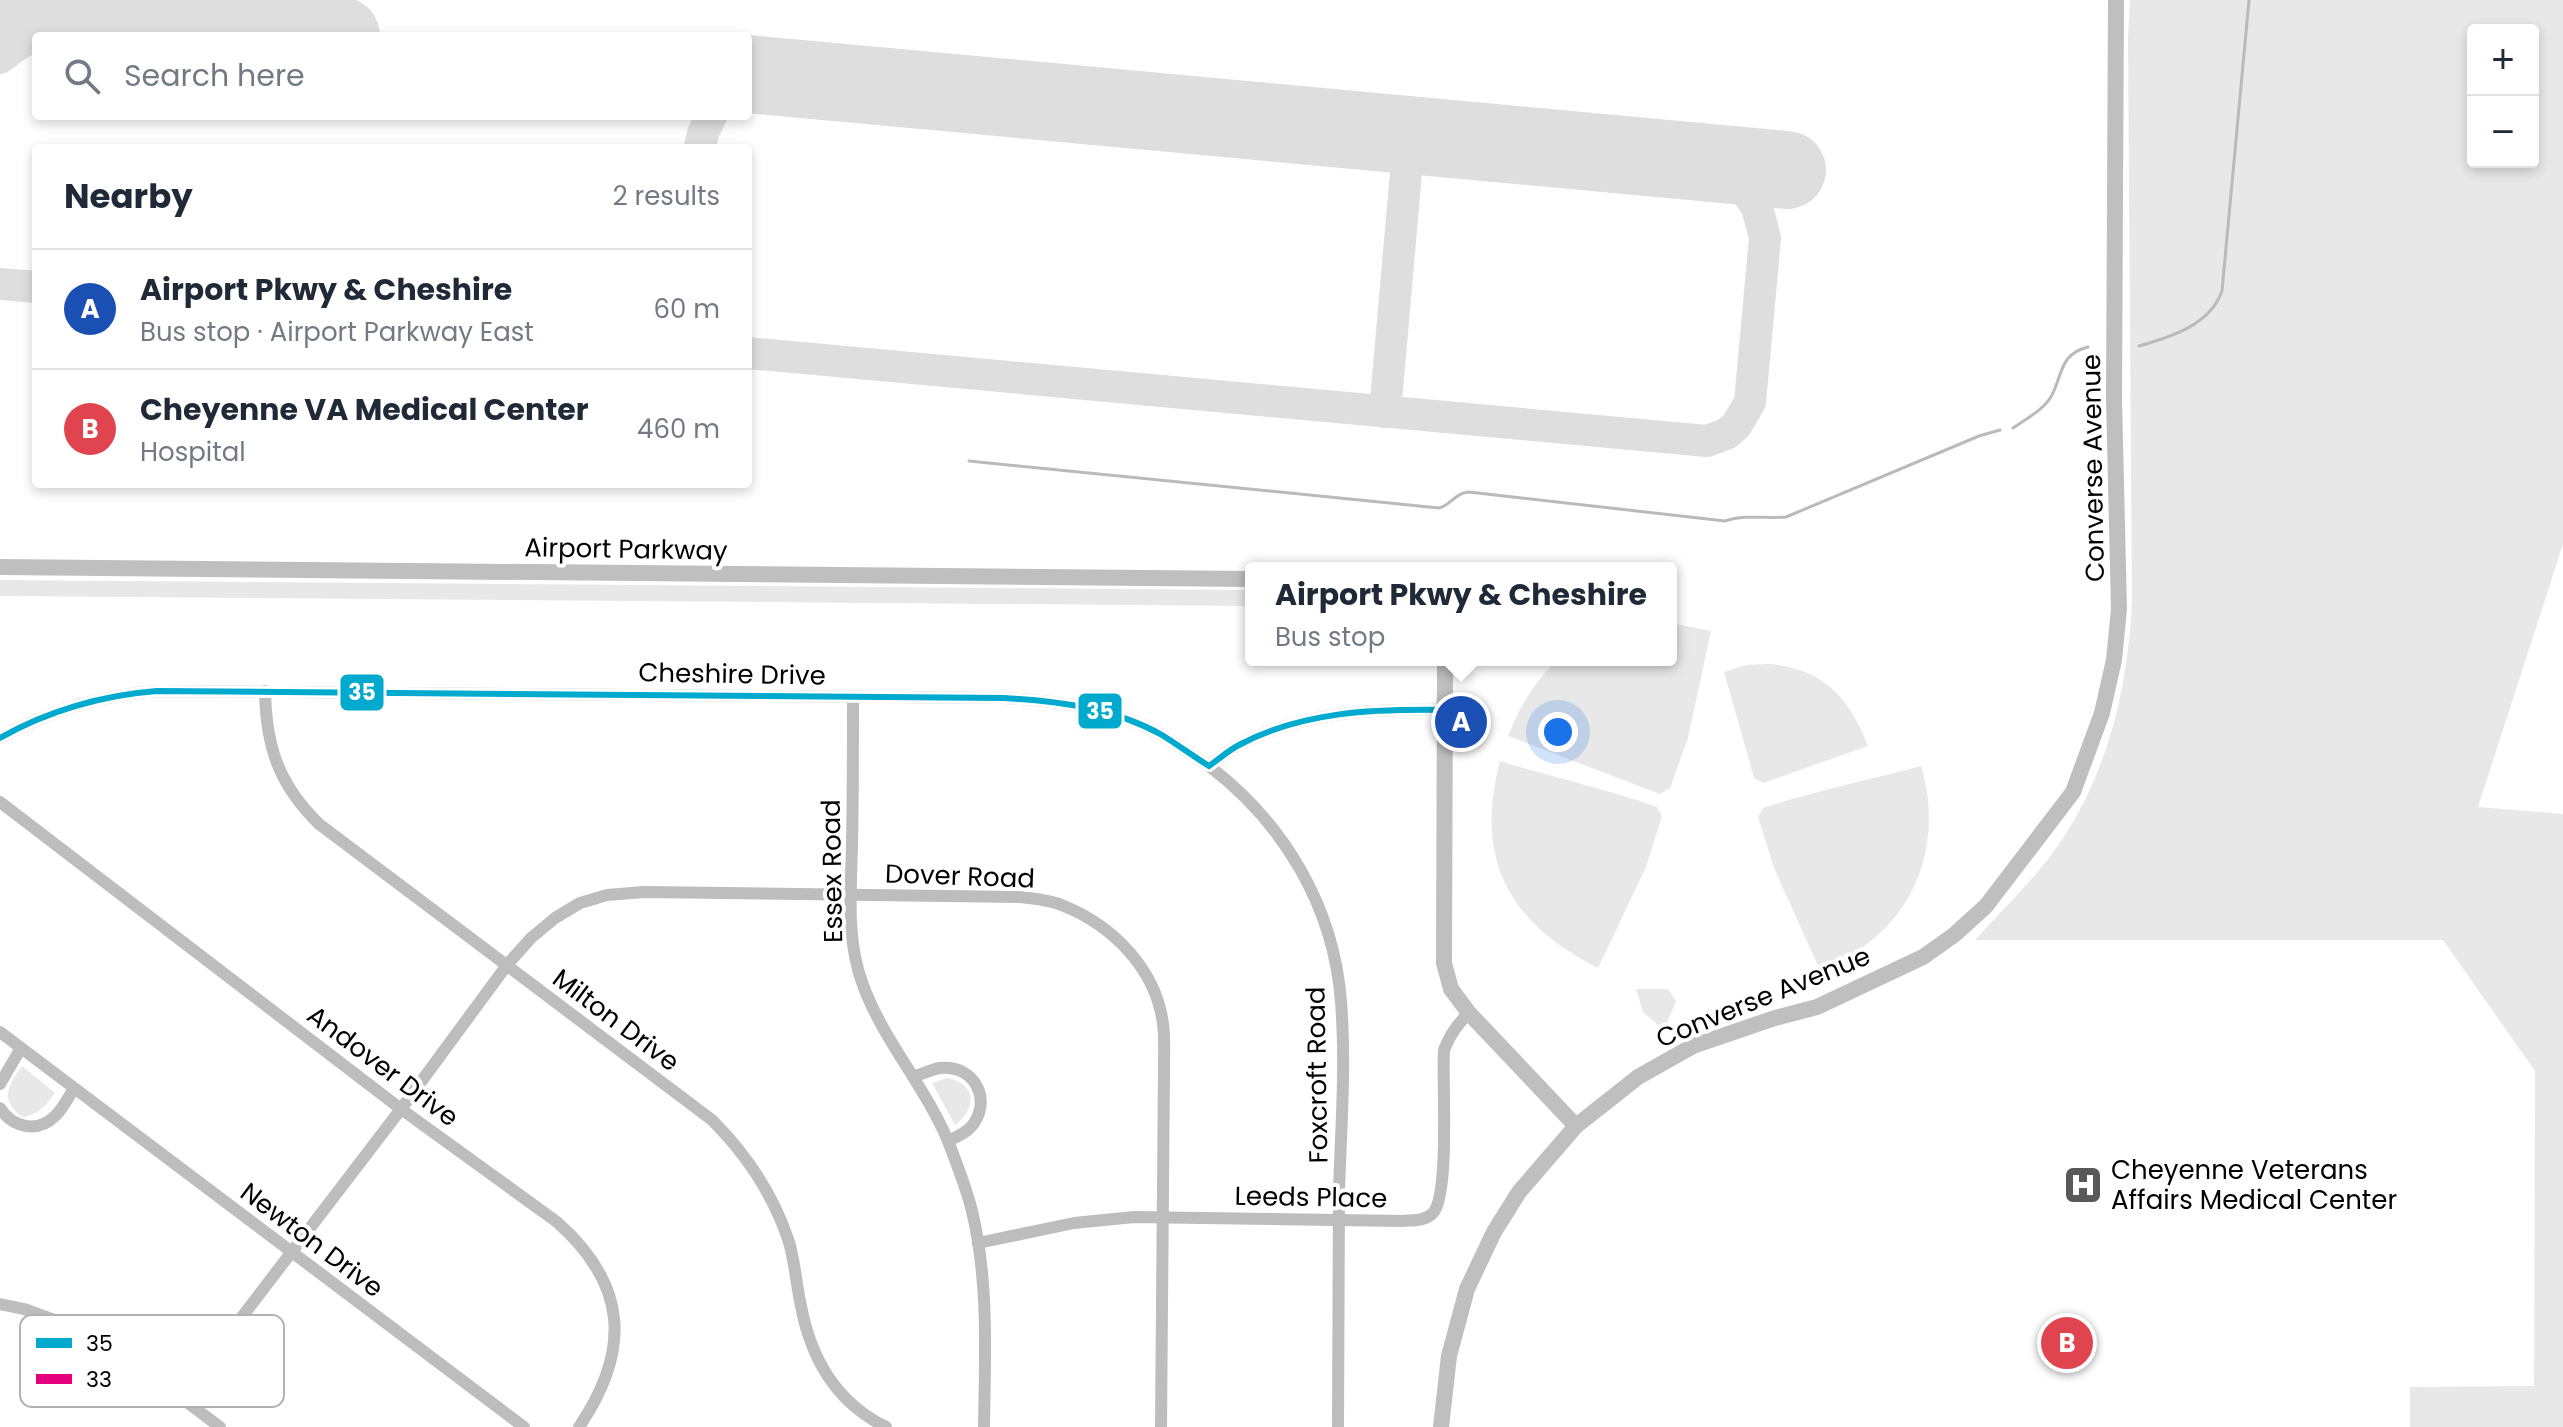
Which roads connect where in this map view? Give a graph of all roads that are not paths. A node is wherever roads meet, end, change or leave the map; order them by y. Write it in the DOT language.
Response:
graph roads {
  1 [pos="2116,0"];
  2 [pos="0,567"];
  3 [pos="1245,579"];
  4 [pos="1445,666"];
  5 [pos="265,691"];
  6 [pos="853,698"];
  7 [pos="1444,710"];
  8 [pos="0,738"];
  9 [pos="1209,766"];
  10 [pos="0,802"];
  11 [pos="851,895"];
  12 [pos="507,965"];
  13 [pos="1469,1013"];
  14 [pos="0,1032"];
  15 [pos="21,1048"];
  16 [pos="915,1076"];
  17 [pos="0,1084"];
  18 [pos="74,1089"];
  19 [pos="0,1108"];
  20 [pos="401,1109"];
  21 [pos="1576,1126"];
  22 [pos="948,1141"];
  23 [pos="1163,1217"];
  24 [pos="1339,1219"];
  25 [pos="978,1243"];
  26 [pos="290,1251"];
  27 [pos="0,1304"];
  28 [pos="40,1315"];
  29 [pos="242,1315"];
  30 [pos="192,1407"];
  31 [pos="220,1427"];
  32 [pos="524,1427"];
  33 [pos="579,1427"];
  34 [pos="886,1427"];
  35 [pos="984,1427"];
  36 [pos="1161,1427"];
  37 [pos="1338,1427"];
  38 [pos="1441,1427"];
  1 -- 21 [label="street, Converse Avenue"];
  2 -- 3 [label="street, Airport Parkway"];
  4 -- 7 [label="street"];
  5 -- 6 [label="street, Cheshire Drive"];
  5 -- 8 [label="street, Cheshire Drive"];
  5 -- 12 [label="street, Milton Drive"];
  6 -- 9 [label="street, Cheshire Drive"];
  6 -- 11 [label="street, Essex Road"];
  7 -- 9 [label="street"];
  7 -- 13 [label="street"];
  9 -- 24 [label="street, Foxcroft Road"];
  10 -- 20 [label="street, Andover Drive"];
  11 -- 12 [label="street, Dover Road"];
  11 -- 16 [label="street, Essex Road"];
  11 -- 23 [label="street, Dover Road"];
  12 -- 20 [label="street, Dover Road"];
  12 -- 34 [label="street, Milton Drive"];
  13 -- 21 [label="street"];
  13 -- 24 [label="street, Leeds Place"];
  14 -- 15 [label="street, Newton Drive"];
  15 -- 17 [label="street"];
  15 -- 18 [label="street, Newton Drive"];
  16 -- 22 [label="street, Essex Road"];
  16 -- 22 [label="street"];
  18 -- 19 [label="street"];
  18 -- 26 [label="street, Newton Drive"];
  20 -- 26 [label="street, Dover Road"];
  20 -- 33 [label="street, Andover Drive"];
  21 -- 38 [label="street, Converse Avenue"];
  22 -- 25 [label="street, Essex Road"];
  23 -- 24 [label="street, Leeds Place"];
  23 -- 25 [label="street, Leeds Place"];
  23 -- 36 [label="street, Dover Road"];
  24 -- 37 [label="street, Foxcroft Road"];
  25 -- 35 [label="street, Essex Road"];
  26 -- 29 [label="street, Dover Road"];
  26 -- 32 [label="street, Newton Drive"];
  27 -- 28 [label="street"];
  30 -- 31 [label="street"];
}
